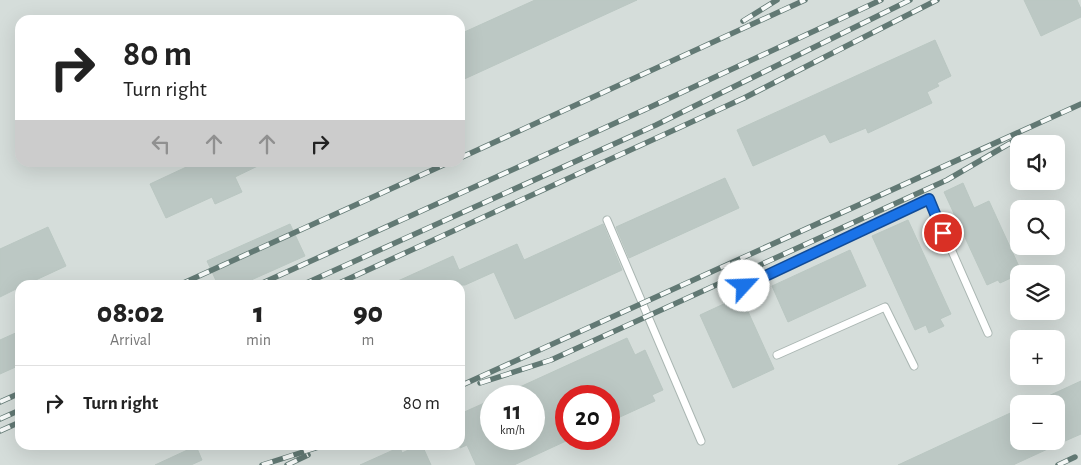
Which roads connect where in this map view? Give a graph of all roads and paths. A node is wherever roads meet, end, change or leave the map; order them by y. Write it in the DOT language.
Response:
graph roads {
  1 [pos="607,220"];
  2 [pos="744,286"];
  3 [pos="988,333"];
  4 [pos="777,355"];
  5 [pos="914,366"];
  6 [pos="701,441"];
  1 -- 6 [label="lane"];
  2 -- 3 [label="lane"];
  4 -- 5 [label="lane"];
}
